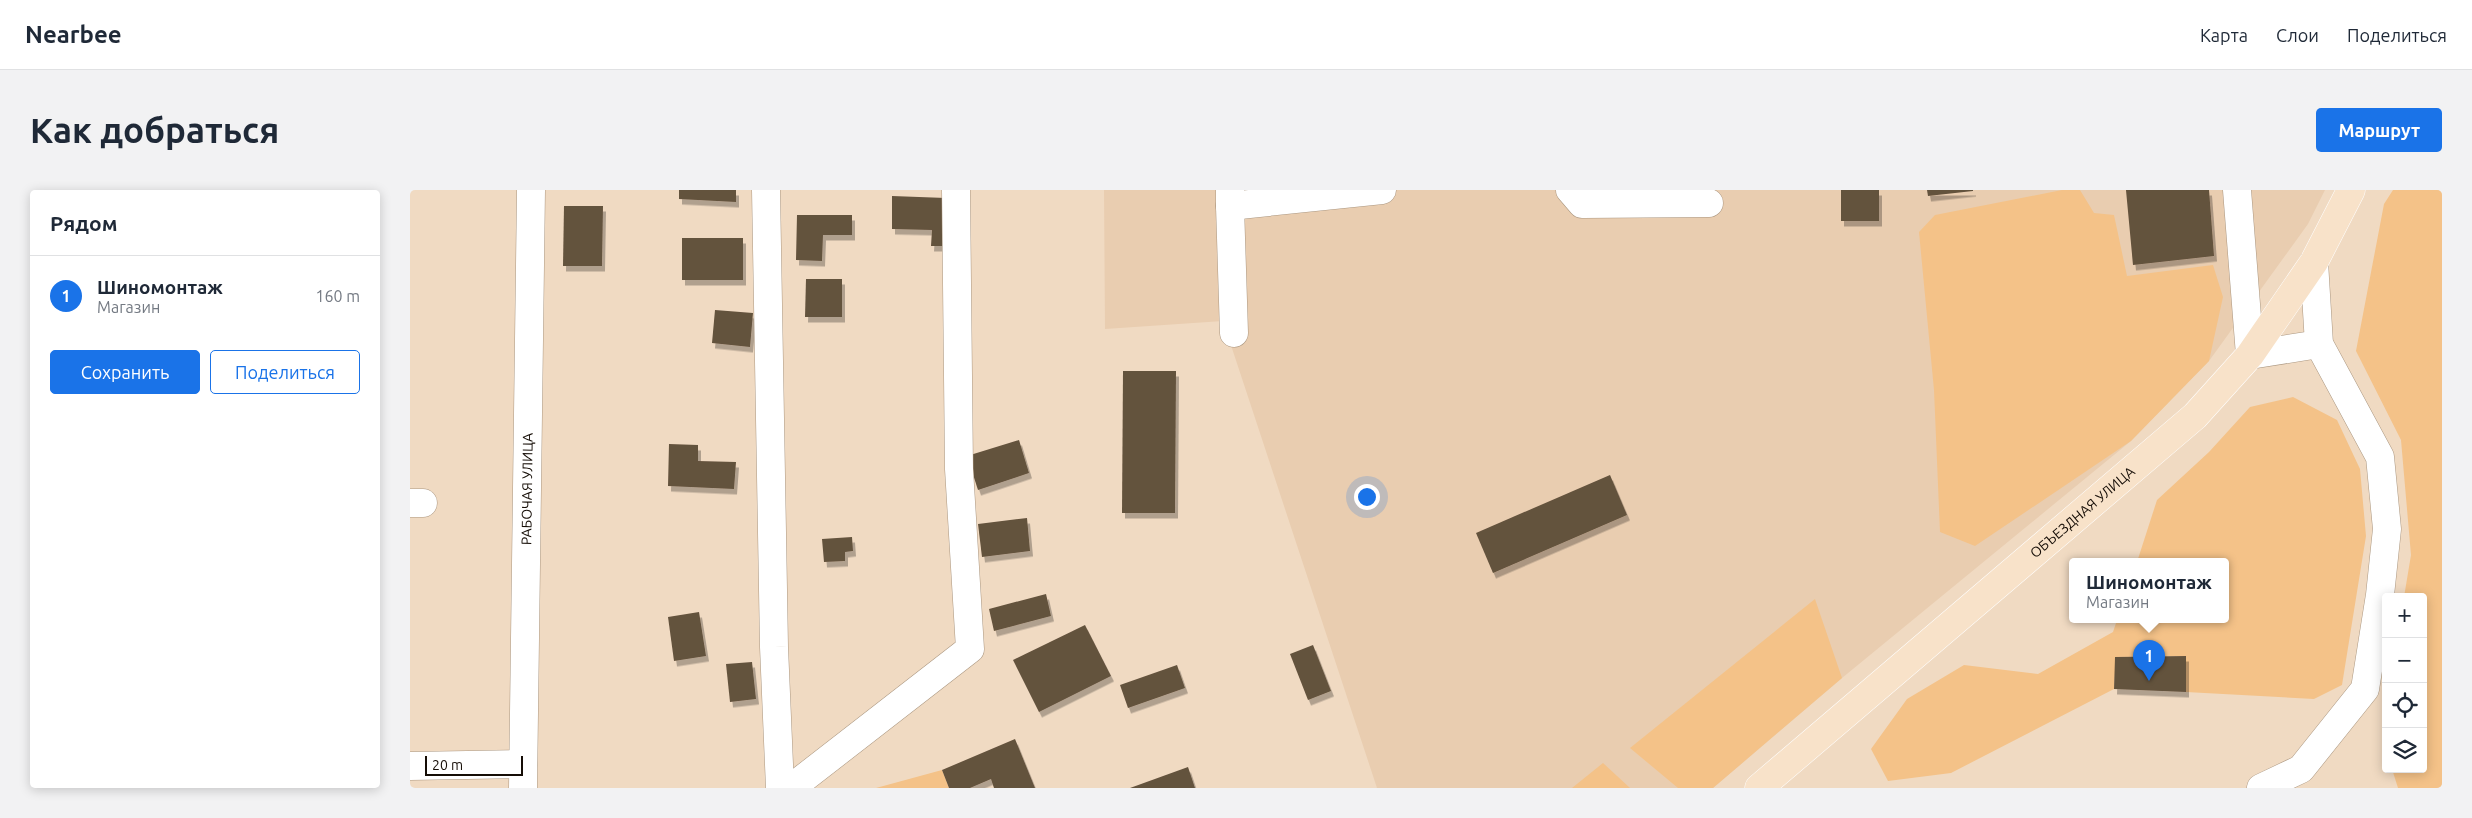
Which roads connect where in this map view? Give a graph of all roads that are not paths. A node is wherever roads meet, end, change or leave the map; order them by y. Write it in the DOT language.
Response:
graph roads {
  1 [pos="531,190"];
  2 [pos="766,190"];
  3 [pos="956,190"];
  4 [pos="1570,190"];
  5 [pos="2237,190"];
  6 [pos="2351,190"];
  7 [pos="1365,191"];
  8 [pos="1230,198"];
  9 [pos="1710,203"];
  10 [pos="2314,262"];
  11 [pos="1234,333"];
  12 [pos="2319,344"];
  13 [pos="2250,355"];
  14 [pos="410,766"];
  15 [pos="523,776"];
  16 [pos="780,788"];
  17 [pos="792,788"];
  18 [pos="1759,788"];
  19 [pos="2261,788"];
  1 -- 15 [label="street, РАБОЧАЯ УЛИЦА"];
  2 -- 16 [label="street"];
  3 -- 17 [label="street"];
  4 -- 9 [label="street"];
  5 -- 13 [label="street"];
  6 -- 10 [label="main road, ОБЪЕЗДНАЯ УЛИЦА"];
  7 -- 8 [label="street"];
  8 -- 11 [label="street"];
  10 -- 12 [label="street"];
  10 -- 13 [label="main road, ОБЪЕЗДНАЯ УЛИЦА"];
  12 -- 13 [label="street"];
  12 -- 19 [label="street"];
  13 -- 18 [label="main road, ОБЪЕЗДНАЯ УЛИЦА"];
  14 -- 15 [label="street"];
}
